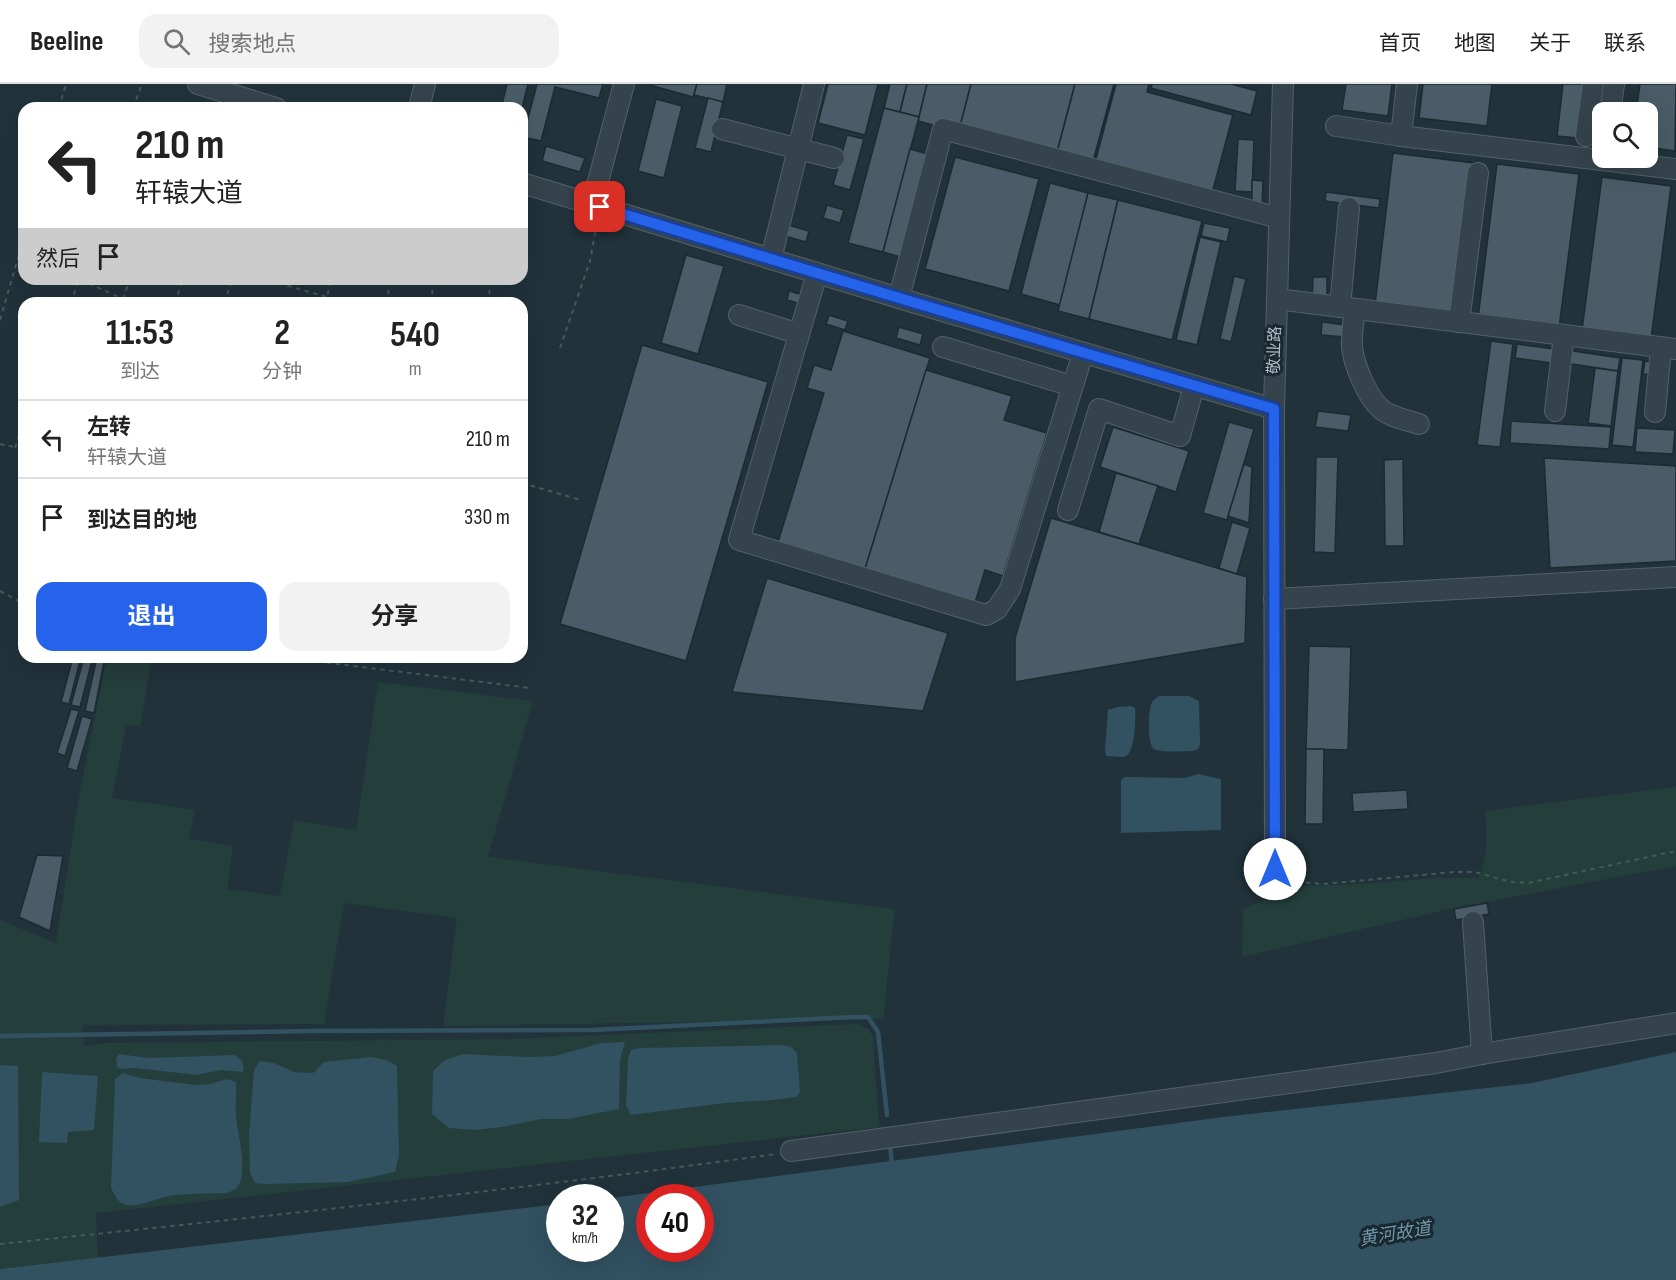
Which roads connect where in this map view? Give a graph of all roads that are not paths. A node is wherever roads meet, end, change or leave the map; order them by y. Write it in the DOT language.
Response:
graph roads {
  1 [pos="198,84"];
  2 [pos="425,84"];
  3 [pos="624,84"];
  4 [pos="814,84"];
  5 [pos="1283,84"];
  6 [pos="1407,84"];
  7 [pos="1593,84"];
  8 [pos="1614,84"];
  9 [pos="256,102"];
  10 [pos="420,102"];
  11 [pos="1611,102"];
  12 [pos="1336,126"];
  13 [pos="722,129"];
  14 [pos="1401,136"];
  15 [pos="1586,136"];
  16 [pos="798,148"];
  17 [pos="834,158"];
  18 [pos="1676,168"];
  19 [pos="1478,173"];
  20 [pos="528,185"];
  21 [pos="596,206"];
  22 [pos="1349,208"];
  23 [pos="1279,218"];
  24 [pos="771,259"];
  25 [pos="817,273"];
  26 [pos="899,298"];
  27 [pos="1277,299"];
  28 [pos="1348,308"];
  29 [pos="739,315"];
  30 [pos="1459,322"];
  31 [pos="799,334"];
  32 [pos="1564,335"];
  33 [pos="943,347"];
  34 [pos="1669,348"];
  35 [pos="1083,353"];
  36 [pos="1072,386"];
  37 [pos="1194,386"];
  38 [pos="1274,409"];
  39 [pos="1555,411"];
  40 [pos="1655,412"];
  41 [pos="1419,424"];
  42 [pos="1068,510"];
  43 [pos="1676,577"];
  44 [pos="1274,599"];
  45 [pos="1275,869"];
  46 [pos="1473,922"];
  47 [pos="1676,1023"];
  48 [pos="1482,1054"];
  49 [pos="791,1152"];
  1 -- 9 [label="street"];
  2 -- 10 [label="street"];
  3 -- 21 [label="street"];
  4 -- 16 [label="street"];
  5 -- 23 [label="street, 敬业路"];
  6 -- 14 [label="street"];
  7 -- 15 [label="street"];
  8 -- 11 [label="street"];
  12 -- 14 [label="street"];
  13 -- 16 [label="street"];
  14 -- 18 [label="street"];
  16 -- 17 [label="street"];
  16 -- 24 [label="street"];
  19 -- 30 [label="street"];
  20 -- 21 [label="street"];
  21 -- 24 [label="street"];
  22 -- 28 [label="street"];
  23 -- 26 [label="street"];
  23 -- 27 [label="street, 敬业路"];
  24 -- 25 [label="street"];
  25 -- 26 [label="street"];
  25 -- 31 [label="street"];
  26 -- 35 [label="street"];
  27 -- 28 [label="street"];
  27 -- 38 [label="street, 敬业路"];
  28 -- 30 [label="street"];
  28 -- 41 [label="street"];
  29 -- 31 [label="street"];
  30 -- 32 [label="street"];
  31 -- 36 [label="street"];
  32 -- 34 [label="street"];
  32 -- 39 [label="street"];
  33 -- 36 [label="street"];
  34 -- 40 [label="street"];
  35 -- 36 [label="street"];
  35 -- 37 [label="street"];
  37 -- 38 [label="street"];
  37 -- 42 [label="street"];
  38 -- 44 [label="street, 敬业路"];
  43 -- 44 [label="street"];
  44 -- 45 [label="street, 敬业路"];
  46 -- 48 [label="street"];
  47 -- 48 [label="street"];
  48 -- 49 [label="street"];
}
